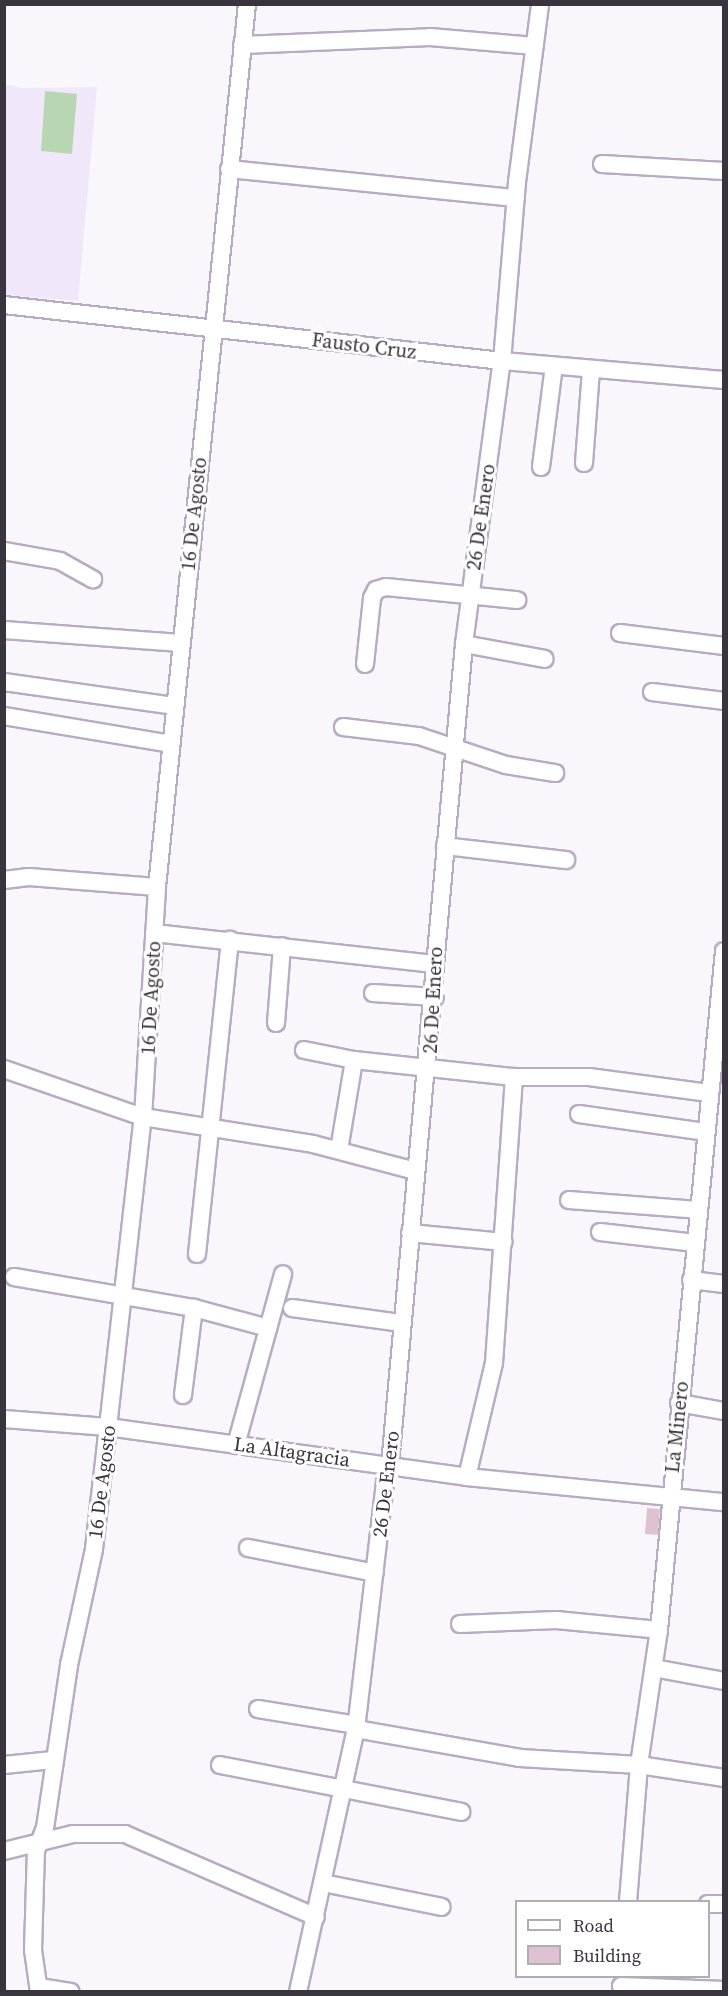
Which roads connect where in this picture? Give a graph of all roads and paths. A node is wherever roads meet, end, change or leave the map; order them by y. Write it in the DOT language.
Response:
graph roads {
  1 [pos="247,4"];
  2 [pos="540,4"];
  3 [pos="242,45"];
  4 [pos="535,46"];
  5 [pos="602,164"];
  6 [pos="229,169"];
  7 [pos="723,171"];
  8 [pos="516,198"];
  9 [pos="4,305"];
  10 [pos="213,328"];
  11 [pos="502,362"];
  12 [pos="554,366"];
  13 [pos="591,369"];
  14 [pos="723,380"];
  15 [pos="584,464"];
  16 [pos="541,467"];
  17 [pos="4,551"];
  18 [pos="93,579"];
  19 [pos="470,595"];
  20 [pos="517,600"];
  21 [pos="4,630"];
  22 [pos="620,633"];
  23 [pos="181,644"];
  24 [pos="464,644"];
  25 [pos="723,646"];
  26 [pos="545,659"];
  27 [pos="365,664"];
  28 [pos="4,682"];
  29 [pos="652,692"];
  30 [pos="723,701"];
  31 [pos="175,706"];
  32 [pos="4,716"];
  33 [pos="343,727"];
  34 [pos="171,744"];
  35 [pos="454,750"];
  36 [pos="555,773"];
  37 [pos="444,846"];
  38 [pos="566,860"];
  39 [pos="4,880"];
  40 [pos="157,887"];
  41 [pos="154,933"];
  42 [pos="230,940"];
  43 [pos="282,946"];
  44 [pos="723,951"];
  45 [pos="434,964"];
  46 [pos="373,993"];
  47 [pos="435,997"];
  48 [pos="276,1023"];
  49 [pos="304,1050"];
  50 [pos="354,1060"];
  51 [pos="429,1066"];
  52 [pos="4,1069"];
  53 [pos="513,1077"];
  54 [pos="709,1093"];
  55 [pos="579,1114"];
  56 [pos="143,1117"];
  57 [pos="212,1125"];
  58 [pos="705,1132"];
  59 [pos="339,1150"];
  60 [pos="416,1171"];
  61 [pos="569,1200"];
  62 [pos="698,1210"];
  63 [pos="600,1232"];
  64 [pos="410,1233"];
  65 [pos="504,1242"];
  66 [pos="695,1243"];
  67 [pos="197,1254"];
  68 [pos="283,1274"];
  69 [pos="14,1277"];
  70 [pos="691,1280"];
  71 [pos="723,1284"];
  72 [pos="122,1298"];
  73 [pos="194,1308"];
  74 [pos="292,1308"];
  75 [pos="402,1323"];
  76 [pos="268,1328"];
  77 [pos="183,1395"];
  78 [pos="679,1403"];
  79 [pos="723,1411"];
  80 [pos="4,1419"];
  81 [pos="108,1427"];
  82 [pos="236,1445"];
  83 [pos="390,1466"];
  84 [pos="467,1477"];
  85 [pos="670,1497"];
  86 [pos="723,1502"];
  87 [pos="248,1548"];
  88 [pos="375,1573"];
  89 [pos="459,1624"];
  90 [pos="659,1630"];
  91 [pos="654,1668"];
  92 [pos="723,1682"];
  93 [pos="258,1709"];
  94 [pos="357,1727"];
  95 [pos="53,1760"];
  96 [pos="4,1765"];
  97 [pos="639,1765"];
  98 [pos="220,1766"];
  99 [pos="723,1778"];
  100 [pos="344,1788"];
  101 [pos="461,1812"];
  102 [pos="40,1841"];
  103 [pos="4,1851"];
  104 [pos="323,1883"];
  105 [pos="628,1900"];
  106 [pos="442,1907"];
  107 [pos="316,1917"];
  108 [pos="621,1985"];
  109 [pos="39,1989"];
  110 [pos="723,1990"];
  111 [pos="71,1992"];
  112 [pos="298,1992"];
  1 -- 3 [label="street, 16 De Agosto"];
  2 -- 4 [label="street, 26 De Enero"];
  3 -- 4 [label="street"];
  3 -- 6 [label="street, 16 De Agosto"];
  4 -- 8 [label="street, 26 De Enero"];
  5 -- 7 [label="street"];
  6 -- 8 [label="street"];
  6 -- 10 [label="street, 16 De Agosto"];
  8 -- 11 [label="street, 26 De Enero"];
  9 -- 10 [label="street, Fausto Cruz"];
  10 -- 11 [label="street, Fausto Cruz"];
  10 -- 23 [label="street, 16 De Agosto"];
  11 -- 12 [label="street, Fausto Cruz"];
  11 -- 19 [label="street, 26 De Enero"];
  12 -- 13 [label="street, Fausto Cruz"];
  12 -- 16 [label="street"];
  13 -- 14 [label="street, Fausto Cruz"];
  13 -- 15 [label="street"];
  17 -- 18 [label="street"];
  19 -- 20 [label="street"];
  19 -- 24 [label="street, 26 De Enero"];
  19 -- 27 [label="street"];
  21 -- 23 [label="street"];
  22 -- 25 [label="street"];
  23 -- 31 [label="street, 16 De Agosto"];
  24 -- 26 [label="street"];
  24 -- 35 [label="street, 26 De Enero"];
  28 -- 31 [label="street"];
  29 -- 30 [label="street"];
  31 -- 34 [label="street, 16 De Agosto"];
  32 -- 34 [label="street"];
  33 -- 35 [label="street"];
  34 -- 40 [label="street, 16 De Agosto"];
  35 -- 36 [label="street"];
  35 -- 37 [label="street, 26 De Enero"];
  37 -- 38 [label="street"];
  37 -- 45 [label="street, 26 De Enero"];
  39 -- 40 [label="street"];
  40 -- 41 [label="street, 16 De Agosto"];
  41 -- 42 [label="street"];
  41 -- 56 [label="street, 16 De Agosto"];
  42 -- 43 [label="street"];
  42 -- 57 [label="street"];
  43 -- 45 [label="street"];
  43 -- 48 [label="street"];
  44 -- 54 [label="street, La Minero"];
  45 -- 47 [label="street, 26 De Enero"];
  46 -- 47 [label="street"];
  47 -- 51 [label="street, 26 De Enero"];
  49 -- 50 [label="street"];
  50 -- 51 [label="street"];
  50 -- 59 [label="street"];
  51 -- 53 [label="street"];
  51 -- 60 [label="street, 26 De Enero"];
  52 -- 56 [label="street"];
  53 -- 54 [label="street"];
  53 -- 65 [label="street"];
  54 -- 58 [label="street, La Minero"];
  55 -- 58 [label="street"];
  56 -- 57 [label="street"];
  56 -- 72 [label="street, 16 De Agosto"];
  57 -- 59 [label="street"];
  57 -- 67 [label="street"];
  58 -- 62 [label="street, La Minero"];
  59 -- 60 [label="street"];
  60 -- 64 [label="street, 26 De Enero"];
  61 -- 62 [label="street"];
  62 -- 66 [label="street, La Minero"];
  63 -- 66 [label="street"];
  64 -- 65 [label="street"];
  64 -- 75 [label="street, 26 De Enero"];
  65 -- 84 [label="street"];
  66 -- 70 [label="street, La Minero"];
  68 -- 76 [label="street"];
  69 -- 72 [label="street"];
  70 -- 71 [label="street"];
  70 -- 78 [label="street, La Minero"];
  72 -- 73 [label="street"];
  72 -- 81 [label="street, 16 De Agosto"];
  73 -- 76 [label="street"];
  73 -- 77 [label="street"];
  74 -- 75 [label="street"];
  75 -- 83 [label="street, 26 De Enero"];
  76 -- 82 [label="street"];
  78 -- 79 [label="street"];
  78 -- 85 [label="street, La Minero"];
  80 -- 81 [label="street, La Altagracia"];
  81 -- 82 [label="street, La Altagracia"];
  81 -- 95 [label="street, 16 De Agosto"];
  82 -- 83 [label="street, La Altagracia"];
  83 -- 84 [label="street, La Altagracia"];
  83 -- 88 [label="street, 26 De Enero"];
  84 -- 85 [label="street, La Altagracia"];
  85 -- 86 [label="street, La Altagracia"];
  85 -- 90 [label="street, La Minero"];
  87 -- 88 [label="street"];
  88 -- 94 [label="street, 26 De Enero"];
  89 -- 90 [label="street"];
  90 -- 91 [label="street, La Minero"];
  91 -- 92 [label="street"];
  91 -- 97 [label="street, La Minero"];
  93 -- 94 [label="street"];
  94 -- 97 [label="street"];
  94 -- 100 [label="street, 26 De Enero"];
  95 -- 96 [label="street"];
  95 -- 102 [label="street, 16 De Agosto"];
  97 -- 99 [label="street"];
  97 -- 105 [label="street, La Minero"];
  98 -- 100 [label="street"];
  100 -- 101 [label="street"];
  100 -- 104 [label="street, 26 De Enero"];
  102 -- 103 [label="street"];
  102 -- 107 [label="street"];
  102 -- 109 [label="street, 16 De Agosto"];
  104 -- 106 [label="street"];
  104 -- 107 [label="street, 26 De Enero"];
  107 -- 112 [label="street, 26 De Enero"];
  108 -- 110 [label="street"];
  109 -- 111 [label="street"];
}
